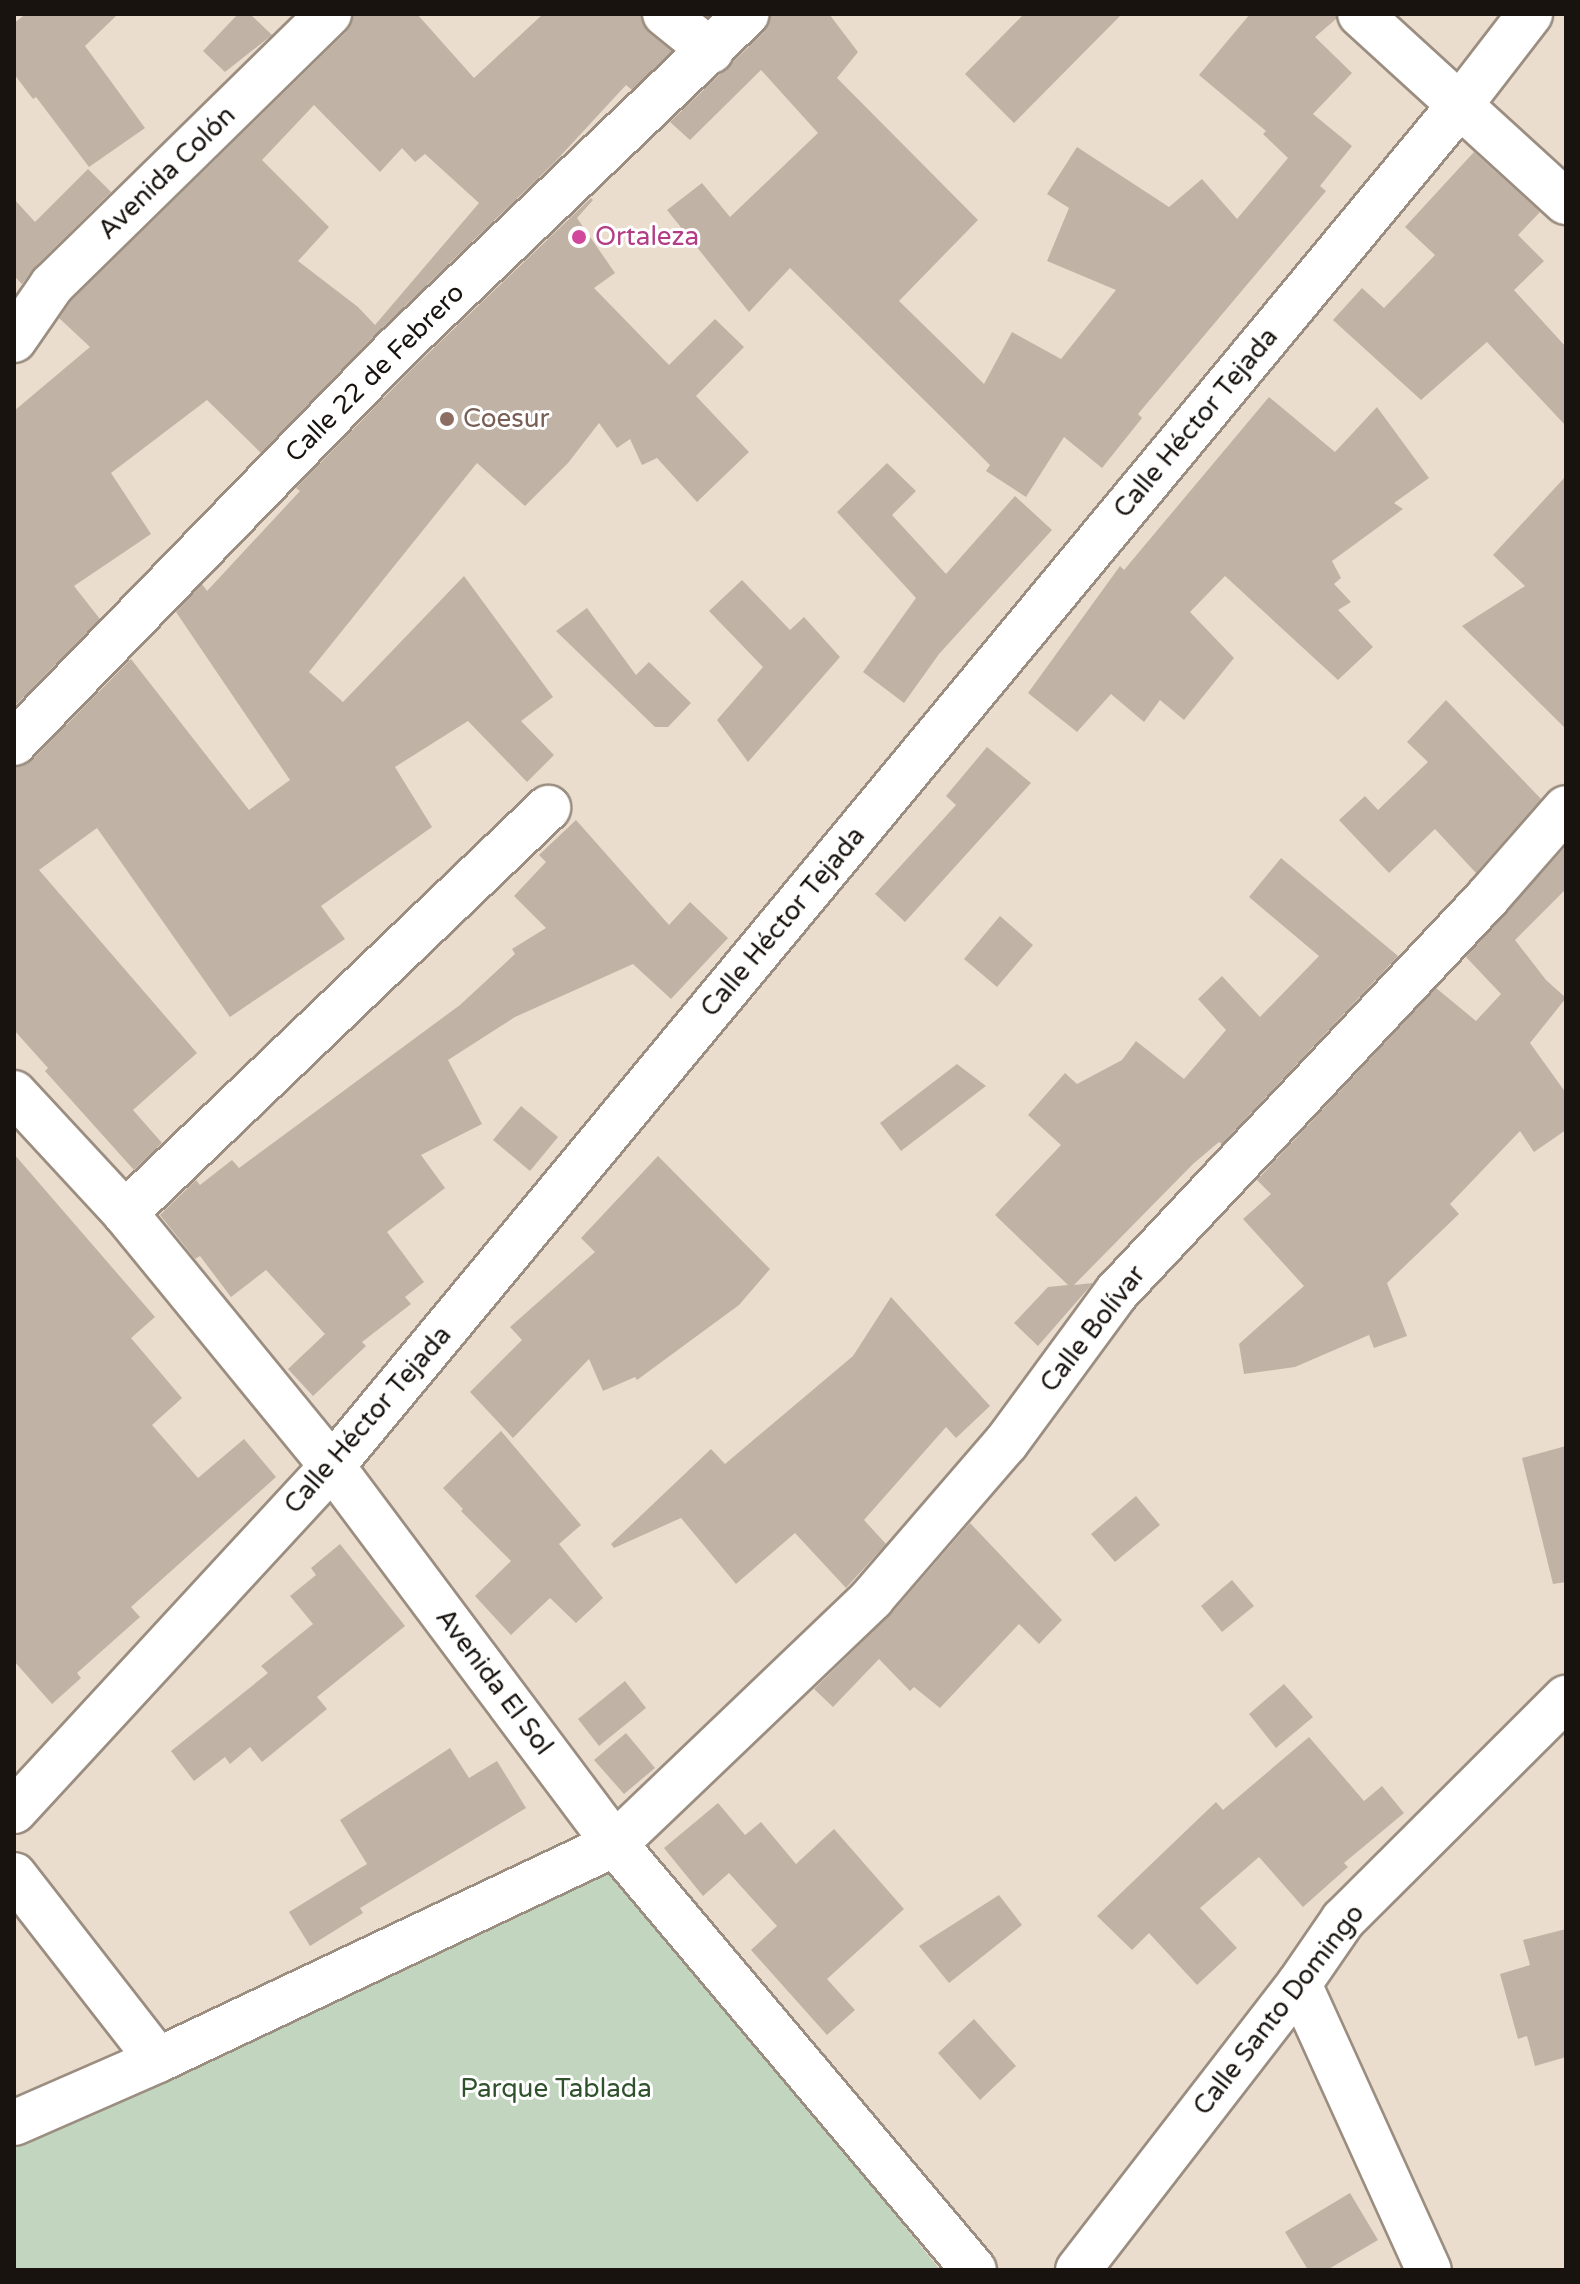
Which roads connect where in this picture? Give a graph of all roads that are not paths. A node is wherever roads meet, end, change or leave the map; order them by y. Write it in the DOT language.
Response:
graph roads {
  1 [pos="329,14"];
  2 [pos="665,14"];
  3 [pos="747,14"];
  4 [pos="1360,14"];
  5 [pos="1530,14"];
  6 [pos="711,51"];
  7 [pos="1460,105"];
  8 [pos="1566,202"];
  9 [pos="14,340"];
  10 [pos="14,743"];
  11 [pos="548,808"];
  12 [pos="1566,808"];
  13 [pos="14,1093"];
  14 [pos="125,1213"];
  15 [pos="332,1466"];
  16 [pos="1566,1698"];
  17 [pos="18,1797"];
  18 [pos="615,1844"];
  19 [pos="14,1875"];
  20 [pos="1299,1984"];
  21 [pos="158,2060"];
  22 [pos="14,2123"];
  23 [pos="974,2270"];
  24 [pos="1078,2270"];
  25 [pos="1429,2270"];
  1 -- 9 [label="street, Avenida Colón"];
  2 -- 6 [label="street"];
  3 -- 6 [label="street, Calle 22 de Febrero"];
  4 -- 7 [label="street"];
  5 -- 7 [label="street, Calle Héctor Tejada"];
  6 -- 10 [label="street, Calle 22 de Febrero"];
  7 -- 8 [label="street"];
  7 -- 15 [label="street, Calle Héctor Tejada"];
  11 -- 14 [label="street"];
  12 -- 18 [label="street, Calle Bolívar"];
  13 -- 14 [label="street, Avenida El Sol"];
  14 -- 15 [label="street, Avenida El Sol"];
  15 -- 17 [label="street, Calle Héctor Tejada"];
  15 -- 18 [label="street, Avenida El Sol"];
  16 -- 20 [label="street, Calle Santo Domingo"];
  18 -- 21 [label="street, Calle Bolívar"];
  18 -- 23 [label="street, Avenida El Sol"];
  19 -- 21 [label="street"];
  20 -- 24 [label="street, Calle Santo Domingo"];
  20 -- 25 [label="street"];
  21 -- 22 [label="street, Calle Bolívar"];
}
